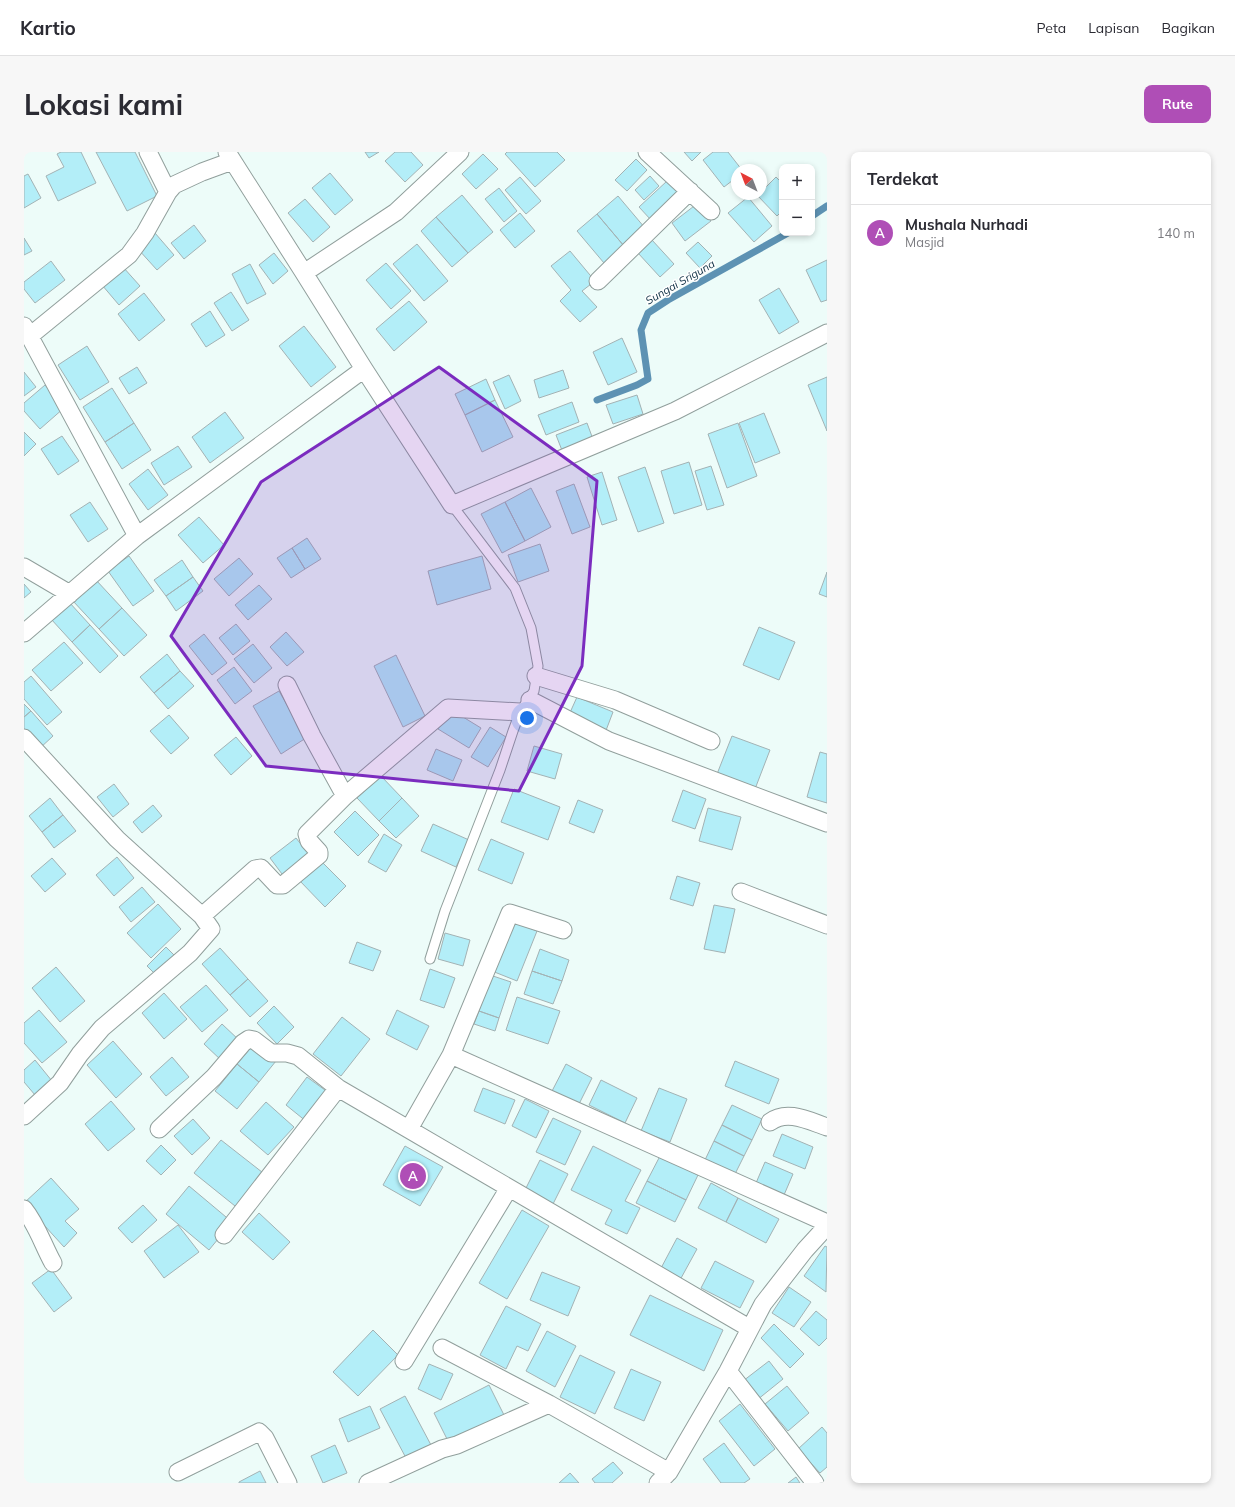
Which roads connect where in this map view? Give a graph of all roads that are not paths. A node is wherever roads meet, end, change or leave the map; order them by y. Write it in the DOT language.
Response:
graph roads {
  1 [pos="148,152"];
  2 [pos="460,152"];
  3 [pos="647,152"];
  4 [pos="230,157"];
  5 [pos="690,191"];
  6 [pos="168,192"];
  7 [pos="711,211"];
  8 [pos="304,273"];
  9 [pos="598,281"];
  10 [pos="27,330"];
  11 [pos="827,334"];
  12 [pos="364,369"];
  13 [pos="452,505"];
  14 [pos="137,536"];
  15 [pos="24,567"];
  16 [pos="70,594"];
  17 [pos="24,633"];
  18 [pos="536,676"];
  19 [pos="287,685"];
  20 [pos="525,706"];
  21 [pos="24,738"];
  22 [pos="711,741"];
  23 [pos="345,796"];
  24 [pos="827,823"];
  25 [pos="741,892"];
  26 [pos="202,916"];
  27 [pos="827,925"];
  28 [pos="563,930"];
  29 [pos="430,959"];
  30 [pos="451,1055"];
  31 [pos="338,1088"];
  32 [pos="24,1116"];
  33 [pos="770,1122"];
  34 [pos="827,1127"];
  35 [pos="159,1129"];
  36 [pos="408,1129"];
  37 [pos="509,1188"];
  38 [pos="24,1209"];
  39 [pos="827,1224"];
  40 [pos="224,1236"];
  41 [pos="53,1263"];
  42 [pos="749,1328"];
  43 [pos="442,1348"];
  44 [pos="404,1361"];
  45 [pos="728,1371"];
  46 [pos="549,1404"];
  47 [pos="178,1472"];
  48 [pos="664,1477"];
  49 [pos="288,1483"];
  50 [pos="368,1483"];
  51 [pos="815,1483"];
  1 -- 6 [label="street"];
  2 -- 8 [label="street"];
  3 -- 5 [label="street"];
  4 -- 6 [label="street"];
  4 -- 8 [label="street"];
  5 -- 7 [label="street"];
  5 -- 9 [label="street"];
  6 -- 10 [label="street"];
  8 -- 12 [label="street"];
  10 -- 14 [label="street"];
  11 -- 13 [label="street"];
  12 -- 13 [label="street"];
  12 -- 14 [label="street"];
  13 -- 18 [label="lane"];
  14 -- 16 [label="street"];
  15 -- 16 [label="street"];
  16 -- 17 [label="street"];
  18 -- 20 [label="lane"];
  18 -- 22 [label="street"];
  19 -- 23 [label="street"];
  20 -- 23 [label="street"];
  20 -- 24 [label="street"];
  20 -- 29 [label="lane"];
  21 -- 26 [label="street"];
  23 -- 26 [label="street"];
  25 -- 27 [label="street"];
  26 -- 32 [label="street"];
  28 -- 30 [label="street"];
  30 -- 36 [label="street"];
  30 -- 39 [label="street"];
  31 -- 35 [label="street"];
  31 -- 36 [label="street"];
  31 -- 40 [label="street"];
  33 -- 34 [label="street"];
  36 -- 37 [label="street"];
  37 -- 42 [label="street"];
  37 -- 44 [label="street"];
  38 -- 41 [label="street"];
  39 -- 42 [label="street"];
  42 -- 45 [label="street"];
  43 -- 46 [label="street"];
  45 -- 48 [label="street"];
  45 -- 51 [label="street"];
  46 -- 48 [label="street"];
  46 -- 50 [label="street"];
  47 -- 49 [label="street"];
}
